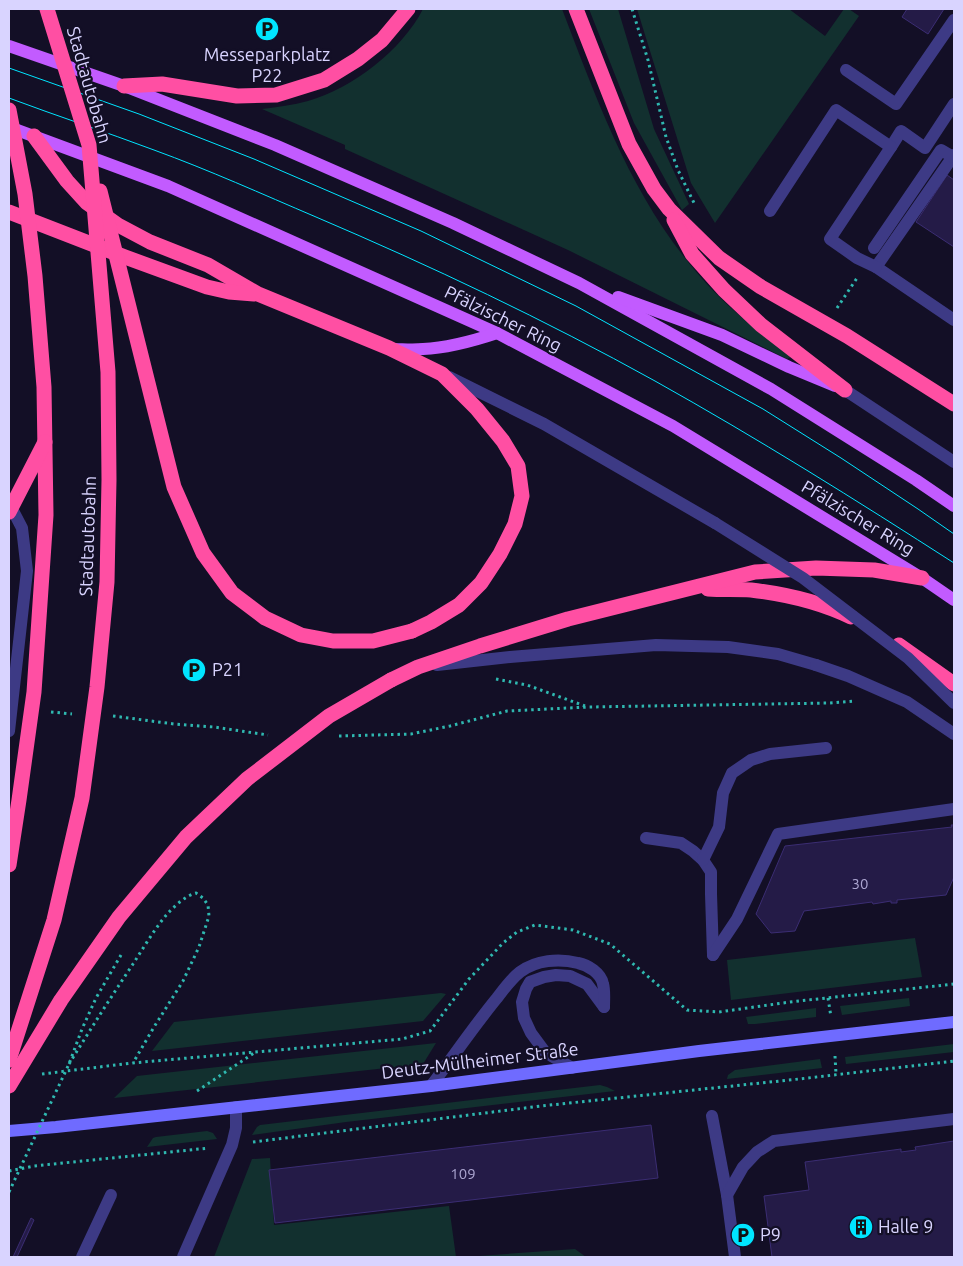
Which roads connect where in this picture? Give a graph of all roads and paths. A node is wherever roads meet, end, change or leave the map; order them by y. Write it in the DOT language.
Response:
graph roads {
  1 [pos="47,9"];
  2 [pos="408,9"];
  3 [pos="576,9"];
  4 [pos="954,20"];
  5 [pos="9,46"];
  6 [pos="846,70"];
  7 [pos="124,86"];
  8 [pos="954,104"];
  9 [pos="9,110"];
  10 [pos="9,127"];
  11 [pos="34,136"];
  12 [pos="89,145"];
  13 [pos="891,147"];
  14 [pos="953,156"];
  15 [pos="669,209"];
  16 [pos="770,211"];
  17 [pos="9,212"];
  18 [pos="874,248"];
  19 [pos="876,268"];
  20 [pos="579,283"];
  21 [pos="258,294"];
  22 [pos="954,320"];
  23 [pos="497,333"];
  24 [pos="389,348"];
  25 [pos="442,374"];
  26 [pos="845,390"];
  27 [pos="954,404"];
  28 [pos="46,441"];
  29 [pos="954,462"];
  30 [pos="9,503"];
  31 [pos="954,506"];
  32 [pos="9,512"];
  33 [pos="922,578"];
  34 [pos="687,589"];
  35 [pos="954,600"];
  36 [pos="418,667"];
  37 [pos="490,678"];
  38 [pos="954,684"];
  39 [pos="858,701"];
  40 [pos="954,703"];
  41 [pos="589,707"];
  42 [pos="49,712"];
  43 [pos="76,714"];
  44 [pos="104,716"];
  45 [pos="9,730"];
  46 [pos="954,734"];
  47 [pos="271,736"];
  48 [pos="330,736"];
  49 [pos="826,748"];
  50 [pos="954,808"];
  51 [pos="646,838"];
  52 [pos="703,860"];
  53 [pos="9,865"];
  54 [pos="124,948"];
  55 [pos="954,984"];
  56 [pos="719,1012"];
  57 [pos="954,1022"];
  58 [pos="9,1060"];
  59 [pos="954,1061"];
  60 [pos="132,1063"];
  61 [pos="69,1064"];
  62 [pos="572,1068"];
  63 [pos="35,1075"];
  64 [pos="9,1086"];
  65 [pos="431,1086"];
  66 [pos="196,1091"];
  67 [pos="236,1107"];
  68 [pos="712,1116"];
  69 [pos="954,1119"];
  70 [pos="9,1131"];
  71 [pos="232,1145"];
  72 [pos="9,1171"];
  73 [pos="9,1192"];
  74 [pos="111,1195"];
  75 [pos="727,1195"];
  76 [pos="82,1257"];
  77 [pos="183,1257"];
  78 [pos="736,1257"];
  1 -- 12 [label="highway, Stadtautobahn, bridge"];
  2 -- 7 [label="highway"];
  3 -- 15 [label="highway"];
  4 -- 6 [label="lane"];
  5 -- 7 [label="main road"];
  7 -- 20 [label="main road"];
  8 -- 13 [label="lane"];
  9 -- 28 [label="highway, bridge"];
  10 -- 11 [label="main road, Pfälzischer Ring"];
  11 -- 21 [label="highway"];
  11 -- 23 [label="main road, Pfälzischer Ring"];
  12 -- 25 [label="highway, bridge"];
  12 -- 58 [label="highway, Stadtautobahn, bridge"];
  13 -- 16 [label="lane"];
  13 -- 19 [label="lane"];
  14 -- 18 [label="lane"];
  14 -- 19 [label="lane"];
  15 -- 26 [label="highway"];
  15 -- 27 [label="highway"];
  17 -- 21 [label="highway"];
  19 -- 22 [label="lane"];
  20 -- 26 [label="main road"];
  20 -- 31 [label="main road"];
  21 -- 24 [label="highway"];
  23 -- 24 [label="main road"];
  23 -- 33 [label="main road, Pfälzischer Ring"];
  24 -- 25 [label="highway"];
  25 -- 40 [label="lane, bridge"];
  26 -- 29 [label="lane"];
  28 -- 32 [label="highway, bridge"];
  28 -- 53 [label="highway, bridge"];
  30 -- 45 [label="lane"];
  33 -- 34 [label="highway"];
  33 -- 35 [label="main road, Pfälzischer Ring"];
  34 -- 36 [label="highway"];
  34 -- 38 [label="highway"];
  36 -- 46 [label="lane, bridge"];
  36 -- 64 [label="highway, bridge"];
  37 -- 41 [label="path"];
  39 -- 41 [label="path"];
  41 -- 48 [label="path"];
  42 -- 43 [label="path"];
  44 -- 47 [label="path"];
  49 -- 52 [label="lane"];
  50 -- 52 [label="lane"];
  51 -- 52 [label="lane"];
  54 -- 61 [label="path, bridge"];
  55 -- 56 [label="path"];
  57 -- 62 [label="street, Deutz-Mülheimer Straße"];
  59 -- 71 [label="path"];
  60 -- 61 [label="path, bridge"];
  60 -- 63 [label="path"];
  60 -- 66 [label="path"];
  61 -- 73 [label="path, bridge"];
  62 -- 65 [label="street, Deutz-Mülheimer Straße"];
  62 -- 65 [label="lane"];
  65 -- 67 [label="street, Deutz-Mülheimer Straße"];
  67 -- 70 [label="street, Deutz-Mülheimer Straße"];
  67 -- 71 [label="lane"];
  68 -- 75 [label="lane"];
  69 -- 75 [label="lane"];
  71 -- 72 [label="path"];
  71 -- 77 [label="lane"];
  74 -- 76 [label="lane"];
  75 -- 78 [label="lane"];
}
